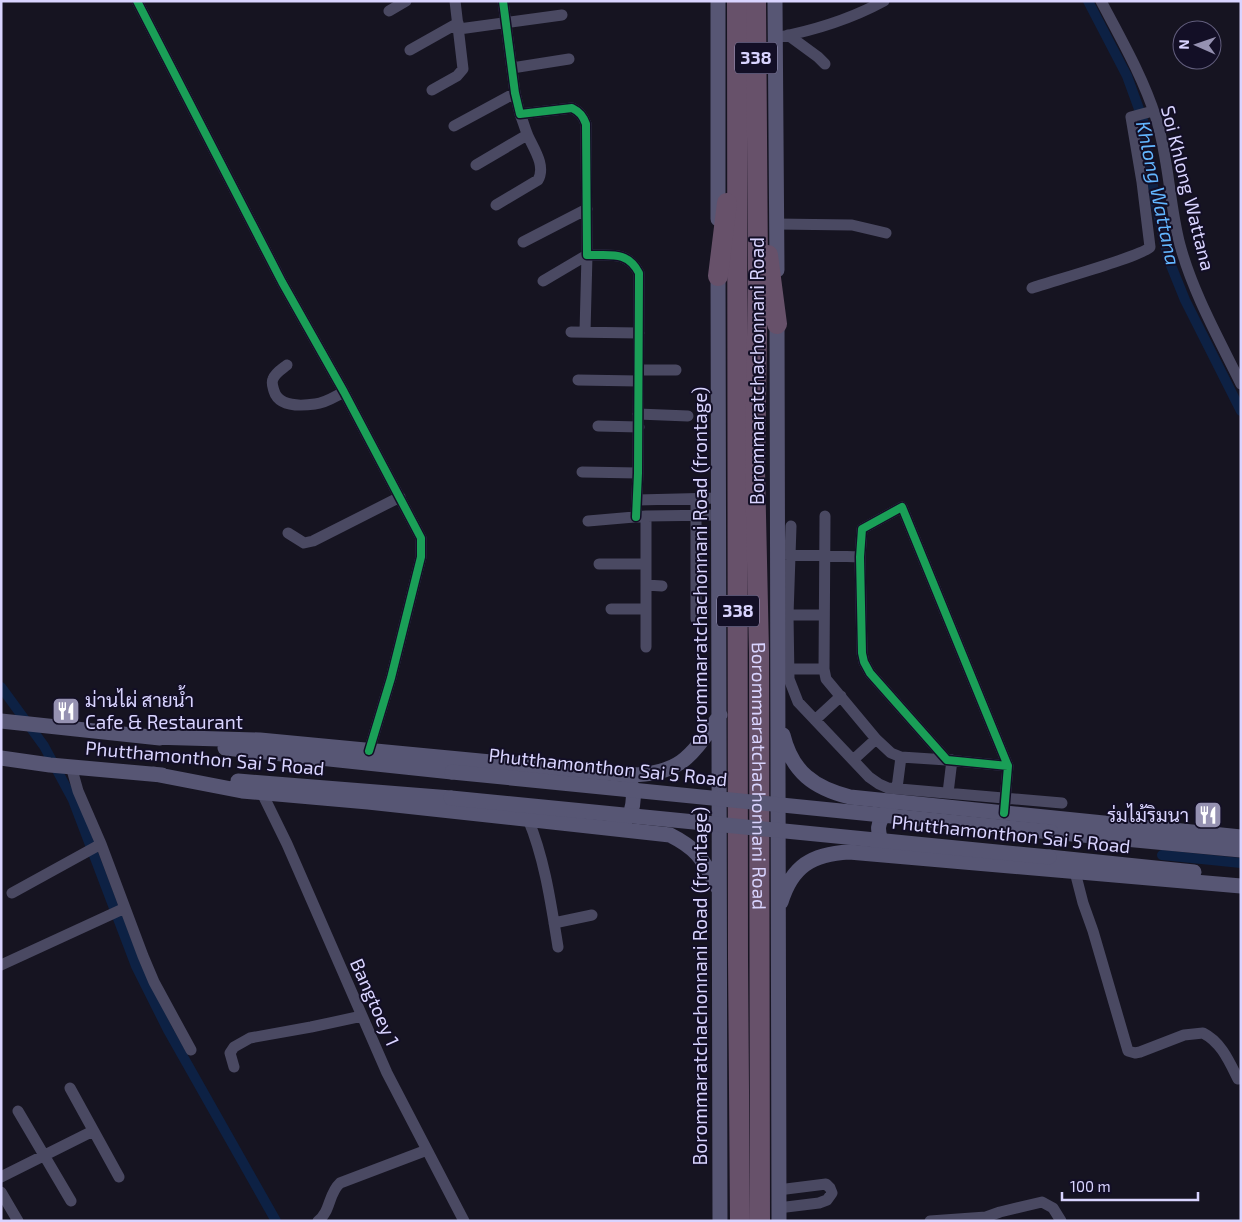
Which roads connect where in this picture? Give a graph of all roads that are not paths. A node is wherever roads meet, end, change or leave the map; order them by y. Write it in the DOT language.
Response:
graph roads {
  1 [pos="137,1"];
  2 [pos="406,1"];
  3 [pos="455,1"];
  4 [pos="503,1"];
  5 [pos="718,1"];
  6 [pos="737,1"];
  7 [pos="756,1"];
  8 [pos="775,1"];
  9 [pos="884,1"];
  10 [pos="1100,1"];
  11 [pos="389,11"];
  12 [pos="562,15"];
  13 [pos="506,23"];
  14 [pos="459,26"];
  15 [pos="782,37"];
  16 [pos="410,50"];
  17 [pos="569,59"];
  18 [pos="825,64"];
  19 [pos="512,68"];
  20 [pos="432,90"];
  21 [pos="515,93"];
  22 [pos="747,104"];
  23 [pos="1151,112"];
  24 [pos="520,114"];
  25 [pos="454,126"];
  26 [pos="528,135"];
  27 [pos="476,165"];
  28 [pos="496,205"];
  29 [pos="587,209"];
  30 [pos="776,224"];
  31 [pos="886,233"];
  32 [pos="522,242"];
  33 [pos="587,255"];
  34 [pos="718,276"];
  35 [pos="543,281"];
  36 [pos="1032,288"];
  37 [pos="777,324"];
  38 [pos="572,332"];
  39 [pos="585,332"];
  40 [pos="639,333"];
  41 [pos="286,365"];
  42 [pos="676,370"];
  43 [pos="638,375"];
  44 [pos="578,380"];
  45 [pos="1241,384"];
  46 [pos="344,392"];
  47 [pos="638,414"];
  48 [pos="688,416"];
  49 [pos="598,426"];
  50 [pos="639,427"];
  51 [pos="582,472"];
  52 [pos="638,473"];
  53 [pos="400,497"];
  54 [pos="719,498"];
  55 [pos="696,499"];
  56 [pos="637,500"];
  57 [pos="641,516"];
  58 [pos="696,516"];
  59 [pos="719,516"];
  60 [pos="825,516"];
  61 [pos="588,521"];
  62 [pos="791,526"];
  63 [pos="288,533"];
  64 [pos="784,554"];
  65 [pos="823,556"];
  66 [pos="860,557"];
  67 [pos="599,564"];
  68 [pos="646,564"];
  69 [pos="646,585"];
  70 [pos="662,586"];
  71 [pos="611,609"];
  72 [pos="646,609"];
  73 [pos="788,615"];
  74 [pos="824,615"];
  75 [pos="696,618"];
  76 [pos="646,647"];
  77 [pos="788,669"];
  78 [pos="824,669"];
  79 [pos="841,696"];
  80 [pos="720,715"];
  81 [pos="778,717"];
  82 [pos="815,720"];
  83 [pos="1,721"];
  84 [pos="151,737"];
  85 [pos="876,739"];
  86 [pos="369,751"];
  87 [pos="901,757"];
  88 [pos="1,758"];
  89 [pos="853,760"];
  90 [pos="950,760"];
  91 [pos="62,766"];
  92 [pos="1008,766"];
  93 [pos="154,774"];
  94 [pos="617,774"];
  95 [pos="262,793"];
  96 [pos="948,793"];
  97 [pos="898,795"];
  98 [pos="1062,803"];
  99 [pos="1005,806"];
  100 [pos="528,819"];
  101 [pos="603,827"];
  102 [pos="1241,837"];
  103 [pos="95,847"];
  104 [pos="1241,850"];
  105 [pos="887,855"];
  106 [pos="1075,872"];
  107 [pos="1241,876"];
  108 [pos="1241,886"];
  109 [pos="719,890"];
  110 [pos="12,893"];
  111 [pos="118,912"];
  112 [pos="592,914"];
  113 [pos="777,915"];
  114 [pos="554,923"];
  115 [pos="558,947"];
  116 [pos="1,965"];
  117 [pos="362,1016"];
  118 [pos="191,1050"];
  119 [pos="234,1067"];
  120 [pos="1238,1078"];
  121 [pos="70,1088"];
  122 [pos="18,1110"];
  123 [pos="93,1131"];
  124 [pos="427,1150"];
  125 [pos="44,1156"];
  126 [pos="119,1177"];
  127 [pos="1,1178"];
  128 [pos="778,1190"];
  129 [pos="1,1192"];
  130 [pos="71,1201"];
  131 [pos="778,1214"];
  132 [pos="18,1221"];
  133 [pos="318,1221"];
  134 [pos="464,1221"];
  135 [pos="720,1221"];
  136 [pos="740,1221"];
  137 [pos="760,1221"];
  138 [pos="930,1221"];
  139 [pos="1061,1221"];
  1 -- 46 [label="street"];
  2 -- 11 [label="street"];
  3 -- 14 [label="street"];
  4 -- 13 [label="street"];
  5 -- 34 [label="main road, Borommaratchachonnani Road (frontage) / 338"];
  6 -- 22 [label="highway, Borommaratchachonnani Road / 338"];
  7 -- 22 [label="highway, Borommaratchachonnani Road / 338"];
  8 -- 15 [label="main road, 338"];
  9 -- 15 [label="street"];
  10 -- 23 [label="street, Soi Khlong Wattana"];
  12 -- 13 [label="street"];
  13 -- 14 [label="street"];
  13 -- 19 [label="street"];
  14 -- 16 [label="street"];
  14 -- 20 [label="street"];
  15 -- 18 [label="street"];
  15 -- 30 [label="main road, 338"];
  17 -- 19 [label="street"];
  19 -- 21 [label="street"];
  21 -- 24 [label="street"];
  21 -- 25 [label="street"];
  22 -- 34 [label="highway"];
  22 -- 37 [label="highway"];
  22 -- 136 [label="highway, Borommaratchachonnani Road / 338"];
  22 -- 137 [label="highway, Borommaratchachonnani Road / 338"];
  23 -- 36 [label="street"];
  23 -- 45 [label="street, Soi Khlong Wattana"];
  24 -- 26 [label="street"];
  24 -- 29 [label="street"];
  26 -- 27 [label="street"];
  26 -- 28 [label="street"];
  29 -- 32 [label="street"];
  29 -- 33 [label="street"];
  30 -- 31 [label="street"];
  30 -- 37 [label="main road, 338"];
  33 -- 35 [label="street"];
  33 -- 39 [label="street"];
  33 -- 40 [label="street"];
  34 -- 54 [label="main road, Borommaratchachonnani Road (frontage) / 338"];
  37 -- 64 [label="main road, 338"];
  38 -- 39 [label="street"];
  39 -- 40 [label="street"];
  40 -- 43 [label="street"];
  41 -- 46 [label="street"];
  42 -- 43 [label="street"];
  43 -- 44 [label="street"];
  43 -- 47 [label="street"];
  46 -- 53 [label="street"];
  47 -- 48 [label="street"];
  47 -- 50 [label="street"];
  49 -- 50 [label="street"];
  50 -- 52 [label="street"];
  51 -- 52 [label="street"];
  52 -- 56 [label="street"];
  53 -- 63 [label="street"];
  53 -- 86 [label="street"];
  54 -- 55 [label="street"];
  54 -- 59 [label="main road, Borommaratchachonnani Road (frontage) / 338"];
  55 -- 56 [label="street"];
  55 -- 58 [label="street"];
  56 -- 57 [label="street"];
  57 -- 58 [label="street"];
  57 -- 61 [label="street"];
  57 -- 68 [label="street"];
  58 -- 59 [label="street"];
  58 -- 75 [label="street"];
  59 -- 80 [label="main road, Borommaratchachonnani Road (frontage) / 338"];
  60 -- 65 [label="street"];
  62 -- 64 [label="street"];
  64 -- 65 [label="street"];
  64 -- 73 [label="street"];
  64 -- 81 [label="main road, 338"];
  65 -- 66 [label="street"];
  65 -- 74 [label="street"];
  66 -- 90 [label="street"];
  66 -- 92 [label="street"];
  67 -- 68 [label="street"];
  68 -- 69 [label="street"];
  69 -- 70 [label="street"];
  69 -- 72 [label="street"];
  71 -- 72 [label="street"];
  72 -- 76 [label="street"];
  73 -- 74 [label="street"];
  73 -- 77 [label="street"];
  74 -- 78 [label="street"];
  77 -- 78 [label="street"];
  77 -- 82 [label="street"];
  78 -- 79 [label="street"];
  79 -- 82 [label="street"];
  79 -- 85 [label="street"];
  80 -- 94 [label="main road"];
  80 -- 109 [label="main road, Borommaratchachonnani Road (frontage) / 338"];
  81 -- 97 [label="main road"];
  81 -- 113 [label="main road, 338"];
  82 -- 89 [label="street"];
  83 -- 84 [label="main road, Phutthamonthon Sai 5 Road"];
  84 -- 86 [label="main road"];
  84 -- 104 [label="main road, Phutthamonthon Sai 5 Road, bridge"];
  85 -- 87 [label="street"];
  85 -- 89 [label="street"];
  86 -- 94 [label="main road"];
  87 -- 90 [label="street"];
  87 -- 97 [label="street"];
  88 -- 91 [label="main road, Phutthamonthon Sai 5 Road"];
  89 -- 97 [label="street"];
  90 -- 92 [label="street"];
  90 -- 96 [label="street"];
  91 -- 93 [label="main road, Phutthamonthon Sai 5 Road"];
  91 -- 103 [label="street"];
  92 -- 99 [label="street"];
  93 -- 95 [label="main road"];
  93 -- 107 [label="main road, Phutthamonthon Sai 5 Road, bridge"];
  94 -- 101 [label="main road"];
  95 -- 100 [label="main road"];
  95 -- 117 [label="street, Bangtoey 1"];
  96 -- 97 [label="street"];
  96 -- 99 [label="street"];
  97 -- 99 [label="main road"];
  97 -- 105 [label="main road"];
  98 -- 99 [label="street"];
  99 -- 102 [label="main road"];
  100 -- 101 [label="main road"];
  100 -- 114 [label="street"];
  101 -- 109 [label="main road"];
  103 -- 110 [label="street"];
  103 -- 111 [label="street"];
  105 -- 106 [label="main road"];
  105 -- 113 [label="main road"];
  106 -- 108 [label="main road"];
  106 -- 120 [label="street"];
  109 -- 135 [label="main road, Borommaratchachonnani Road (frontage) / 338"];
  111 -- 116 [label="street"];
  111 -- 118 [label="street"];
  112 -- 114 [label="street"];
  113 -- 128 [label="main road, 338"];
  114 -- 115 [label="street"];
  117 -- 119 [label="street"];
  117 -- 124 [label="street, Bangtoey 1"];
  121 -- 123 [label="street"];
  122 -- 125 [label="street"];
  123 -- 125 [label="street"];
  123 -- 126 [label="street"];
  124 -- 133 [label="street"];
  124 -- 134 [label="street, Bangtoey 1"];
  125 -- 127 [label="street"];
  125 -- 130 [label="street"];
  128 -- 131 [label="main road, 338"];
  128 -- 131 [label="street"];
  129 -- 132 [label="street"];
  138 -- 139 [label="street"];
}
